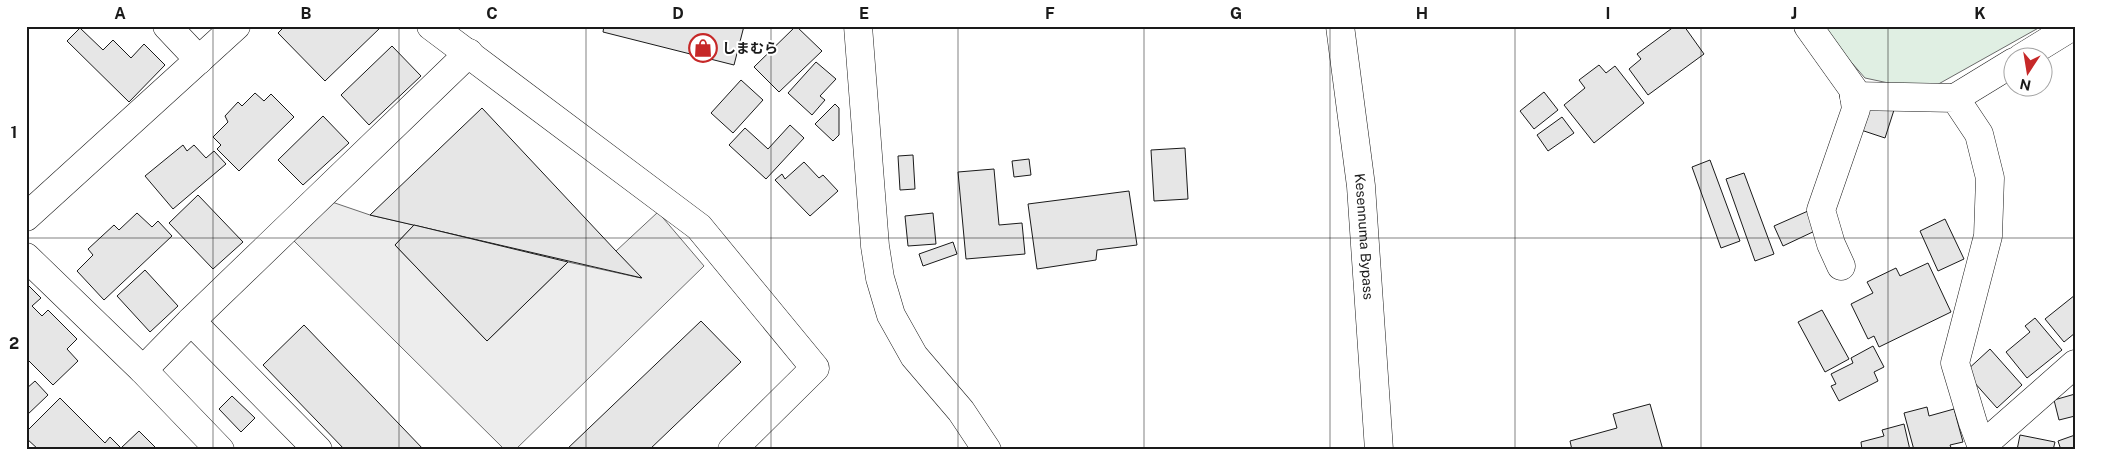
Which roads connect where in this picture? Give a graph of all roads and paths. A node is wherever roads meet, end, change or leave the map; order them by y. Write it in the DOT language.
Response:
graph roads {
  1 [pos="167,26"];
  2 [pos="236,26"];
  3 [pos="431,26"];
  4 [pos="858,26"];
  5 [pos="1340,26"];
  6 [pos="1808,26"];
  7 [pos="2073,26"];
  8 [pos="2037,48"];
  9 [pos="469,53"];
  10 [pos="199,60"];
  11 [pos="2004,68"];
  12 [pos="1854,96"];
  13 [pos="1955,98"];
  14 [pos="26,217"];
  15 [pos="26,257"];
  16 [pos="1841,266"];
  17 [pos="191,321"];
  18 [pos="2075,364"];
  19 [pos="143,370"];
  20 [pos="748,444"];
  21 [pos="1983,447"];
  22 [pos="220,450"];
  23 [pos="318,450"];
  24 [pos="987,450"];
  25 [pos="1379,450"];
  1 -- 10 [label="main road"];
  2 -- 10 [label="main road"];
  3 -- 9 [label="main road"];
  4 -- 24 [label="main road"];
  5 -- 25 [label="main road, Kesennuma Bypass"];
  6 -- 12 [label="main road"];
  7 -- 8 [label="main road"];
  9 -- 17 [label="main road"];
  9 -- 20 [label="main road"];
  10 -- 14 [label="main road"];
  11 -- 13 [label="main road"];
  12 -- 13 [label="main road"];
  12 -- 16 [label="main road"];
  13 -- 21 [label="main road"];
  15 -- 19 [label="main road"];
  17 -- 19 [label="main road"];
  17 -- 23 [label="main road"];
  18 -- 21 [label="main road"];
  19 -- 22 [label="main road"];
}
